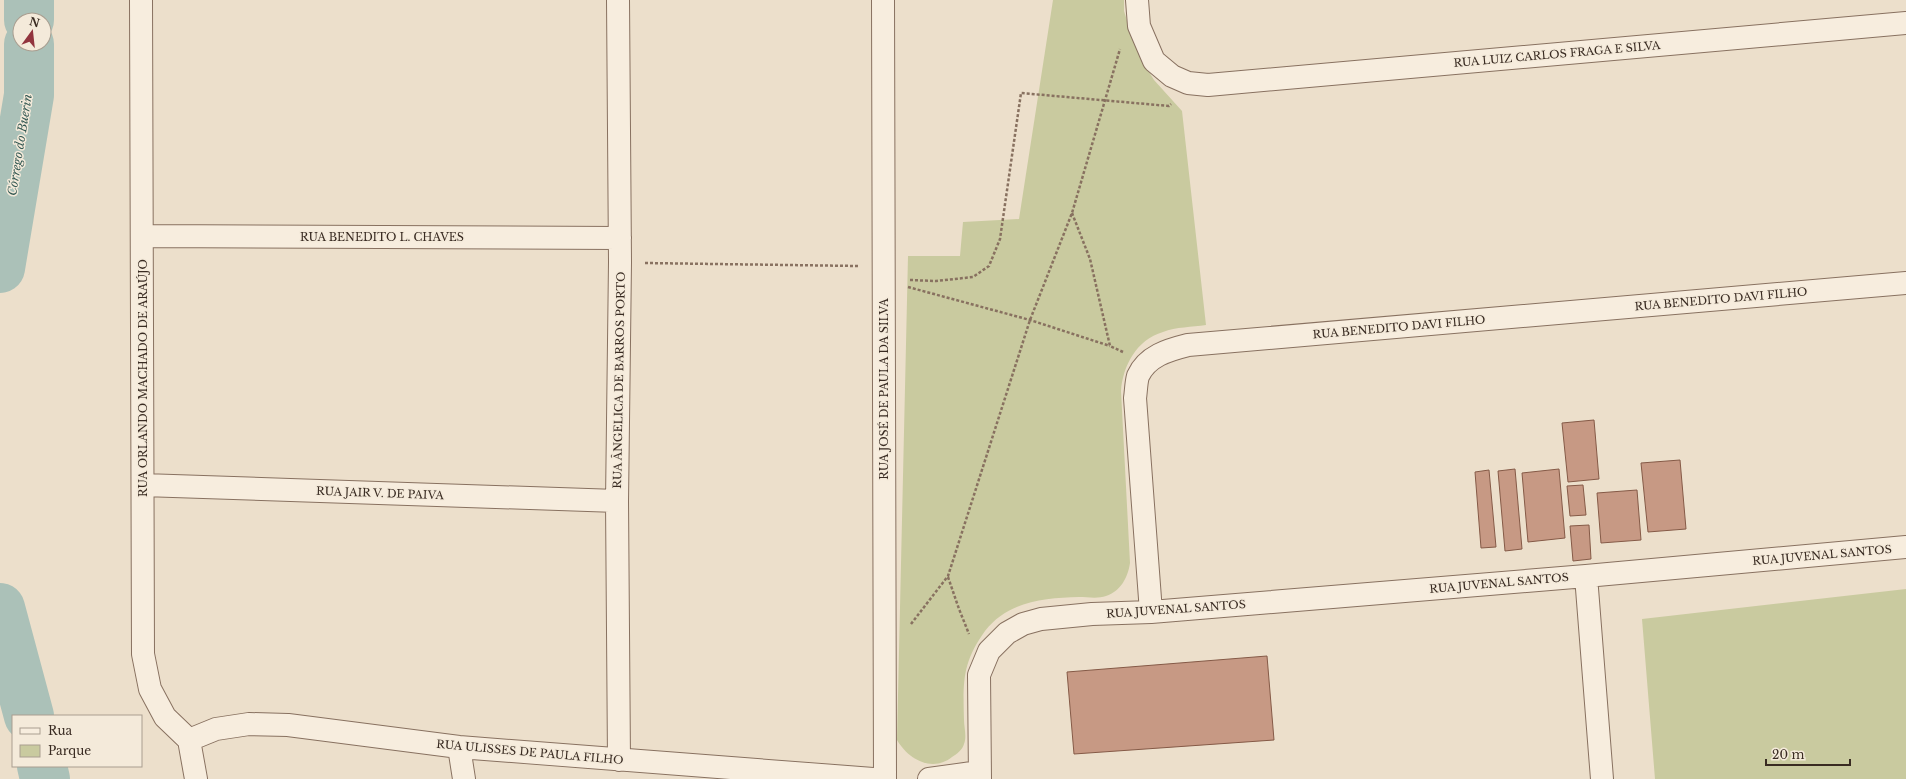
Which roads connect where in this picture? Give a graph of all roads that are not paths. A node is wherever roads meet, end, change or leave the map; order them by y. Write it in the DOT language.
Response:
graph roads {
  1 [pos="141,0"];
  2 [pos="618,0"];
  3 [pos="883,0"];
  4 [pos="1138,0"];
  5 [pos="1906,23"];
  6 [pos="143,236"];
  7 [pos="620,238"];
  8 [pos="1906,282"];
  9 [pos="143,485"];
  10 [pos="618,501"];
  11 [pos="1906,547"];
  12 [pos="1586,576"];
  13 [pos="1151,612"];
  14 [pos="189,740"];
  15 [pos="459,747"];
  16 [pos="619,760"];
  17 [pos="980,776"];
  18 [pos="196,779"];
  19 [pos="464,779"];
  20 [pos="873,779"];
  21 [pos="884,779"];
  22 [pos="929,779"];
  23 [pos="1602,779"];
  1 -- 6 [label="street, RUA ORLANDO MACHADO DE ARAÚJO"];
  2 -- 7 [label="street, RUA ÂNGELICA DE BARROS PORTO"];
  3 -- 21 [label="street, RUA JOSÉ DE PAULA DA SILVA"];
  4 -- 5 [label="street, RUA LUIZ CARLOS FRAGA E SILVA"];
  6 -- 7 [label="street, RUA BENEDITO L. CHAVES"];
  6 -- 9 [label="street, RUA ORLANDO MACHADO DE ARAÚJO"];
  7 -- 10 [label="street, RUA ÂNGELICA DE BARROS PORTO"];
  8 -- 13 [label="street, RUA BENEDITO DAVI FILHO"];
  9 -- 10 [label="street, RUA JAIR V. DE PAIVA"];
  9 -- 14 [label="street, RUA ORLANDO MACHADO DE ARAÚJO"];
  10 -- 16 [label="street, RUA ÂNGELICA DE BARROS PORTO"];
  11 -- 12 [label="street, RUA JUVENAL SANTOS"];
  12 -- 13 [label="street, RUA JUVENAL SANTOS"];
  12 -- 23 [label="street"];
  13 -- 17 [label="street, RUA JUVENAL SANTOS"];
  14 -- 15 [label="street, RUA ULISSES DE PAULA FILHO"];
  14 -- 18 [label="street"];
  15 -- 16 [label="street, RUA ULISSES DE PAULA FILHO"];
  15 -- 19 [label="street"];
  16 -- 20 [label="street, RUA ULISSES DE PAULA FILHO"];
  17 -- 22 [label="street"];
}
